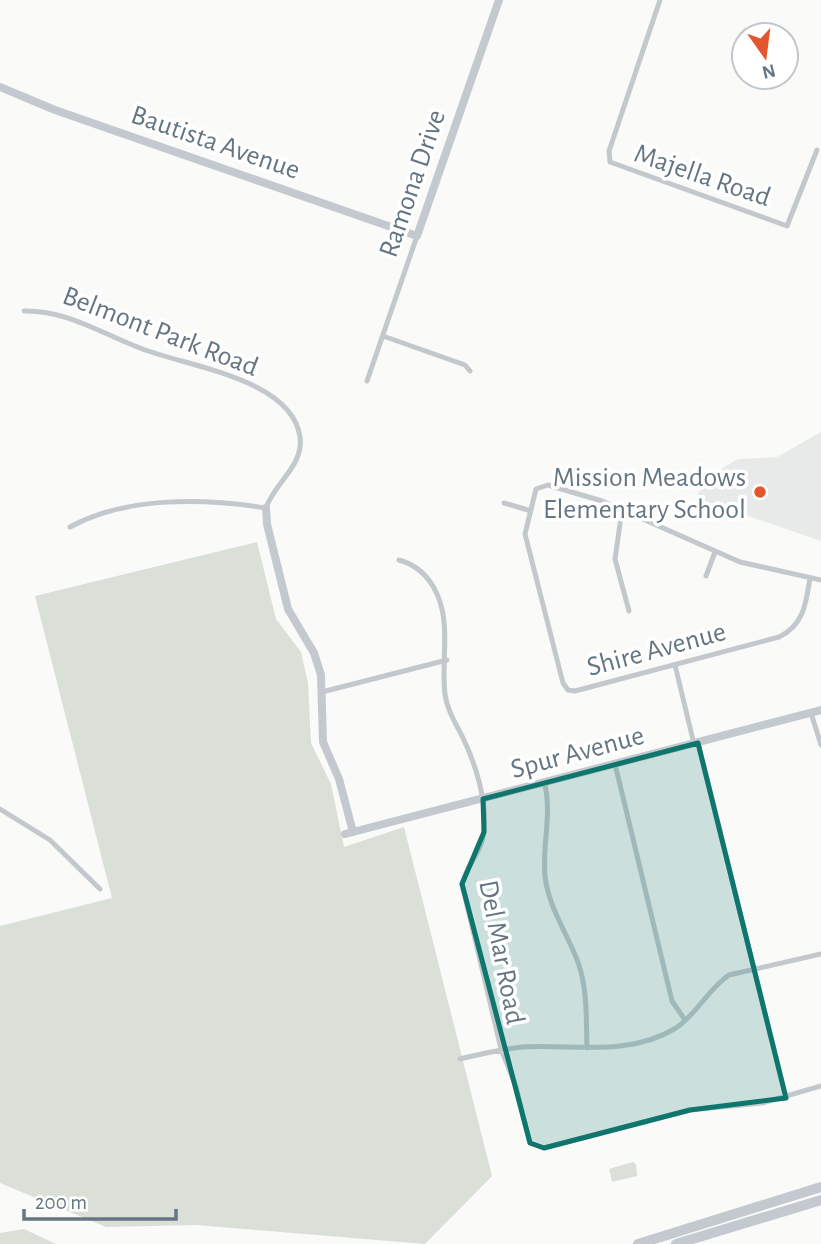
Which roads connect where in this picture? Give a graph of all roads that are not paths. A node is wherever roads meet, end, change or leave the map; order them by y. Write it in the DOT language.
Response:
graph roads {
  1 [pos="499,0"];
  2 [pos="660,0"];
  3 [pos="0,88"];
  4 [pos="817,150"];
  5 [pos="417,236"];
  6 [pos="24,311"];
  7 [pos="383,336"];
  8 [pos="470,371"];
  9 [pos="368,380"];
  10 [pos="504,503"];
  11 [pos="266,508"];
  12 [pos="528,510"];
  13 [pos="622,510"];
  14 [pos="70,527"];
  15 [pos="715,552"];
  16 [pos="399,559"];
  17 [pos="706,576"];
  18 [pos="810,578"];
  19 [pos="821,580"];
  20 [pos="629,611"];
  21 [pos="447,660"];
  22 [pos="675,665"];
  23 [pos="322,692"];
  24 [pos="821,710"];
  25 [pos="811,713"];
  26 [pos="696,743"];
  27 [pos="821,746"];
  28 [pos="615,764"];
  29 [pos="545,784"];
  30 [pos="483,799"];
  31 [pos="0,810"];
  32 [pos="100,889"];
  33 [pos="821,954"];
  34 [pos="755,968"];
  35 [pos="685,1020"];
  36 [pos="587,1048"];
  37 [pos="502,1049"];
  38 [pos="460,1059"];
  39 [pos="821,1086"];
  40 [pos="786,1098"];
  41 [pos="821,1187"];
  42 [pos="821,1200"];
  43 [pos="638,1244"];
  44 [pos="676,1244"];
  1 -- 5 [label="street, Ramona Drive"];
  2 -- 4 [label="street, Majella Road"];
  3 -- 5 [label="street, Bautista Avenue"];
  5 -- 7 [label="street, Ramona Drive"];
  6 -- 11 [label="street, Belmont Park Road"];
  7 -- 8 [label="street"];
  7 -- 9 [label="street, Ramona Drive"];
  10 -- 12 [label="street"];
  11 -- 14 [label="street"];
  11 -- 23 [label="street"];
  12 -- 13 [label="street"];
  12 -- 22 [label="street, Shire Avenue"];
  13 -- 15 [label="street"];
  13 -- 20 [label="street"];
  15 -- 17 [label="street"];
  15 -- 18 [label="street"];
  16 -- 21 [label="street, Del Mar Road"];
  18 -- 19 [label="street"];
  18 -- 22 [label="street, Shire Avenue"];
  21 -- 23 [label="street"];
  21 -- 30 [label="street, Del Mar Road"];
  22 -- 26 [label="street"];
  23 -- 30 [label="street, Spur Avenue"];
  24 -- 25 [label="street, Spur Avenue"];
  25 -- 26 [label="street, Spur Avenue"];
  25 -- 27 [label="street"];
  26 -- 28 [label="street, Spur Avenue"];
  26 -- 34 [label="street"];
  28 -- 29 [label="street, Spur Avenue"];
  28 -- 35 [label="street"];
  29 -- 30 [label="street, Spur Avenue"];
  29 -- 36 [label="street"];
  30 -- 37 [label="street, Del Mar Road"];
  31 -- 32 [label="street"];
  33 -- 34 [label="street"];
  34 -- 35 [label="street"];
  34 -- 40 [label="street"];
  35 -- 36 [label="street"];
  36 -- 37 [label="street"];
  37 -- 38 [label="street"];
  37 -- 40 [label="street, Del Mar Road"];
  39 -- 40 [label="street"];
  41 -- 43 [label="highway"];
  42 -- 44 [label="highway"];
}
